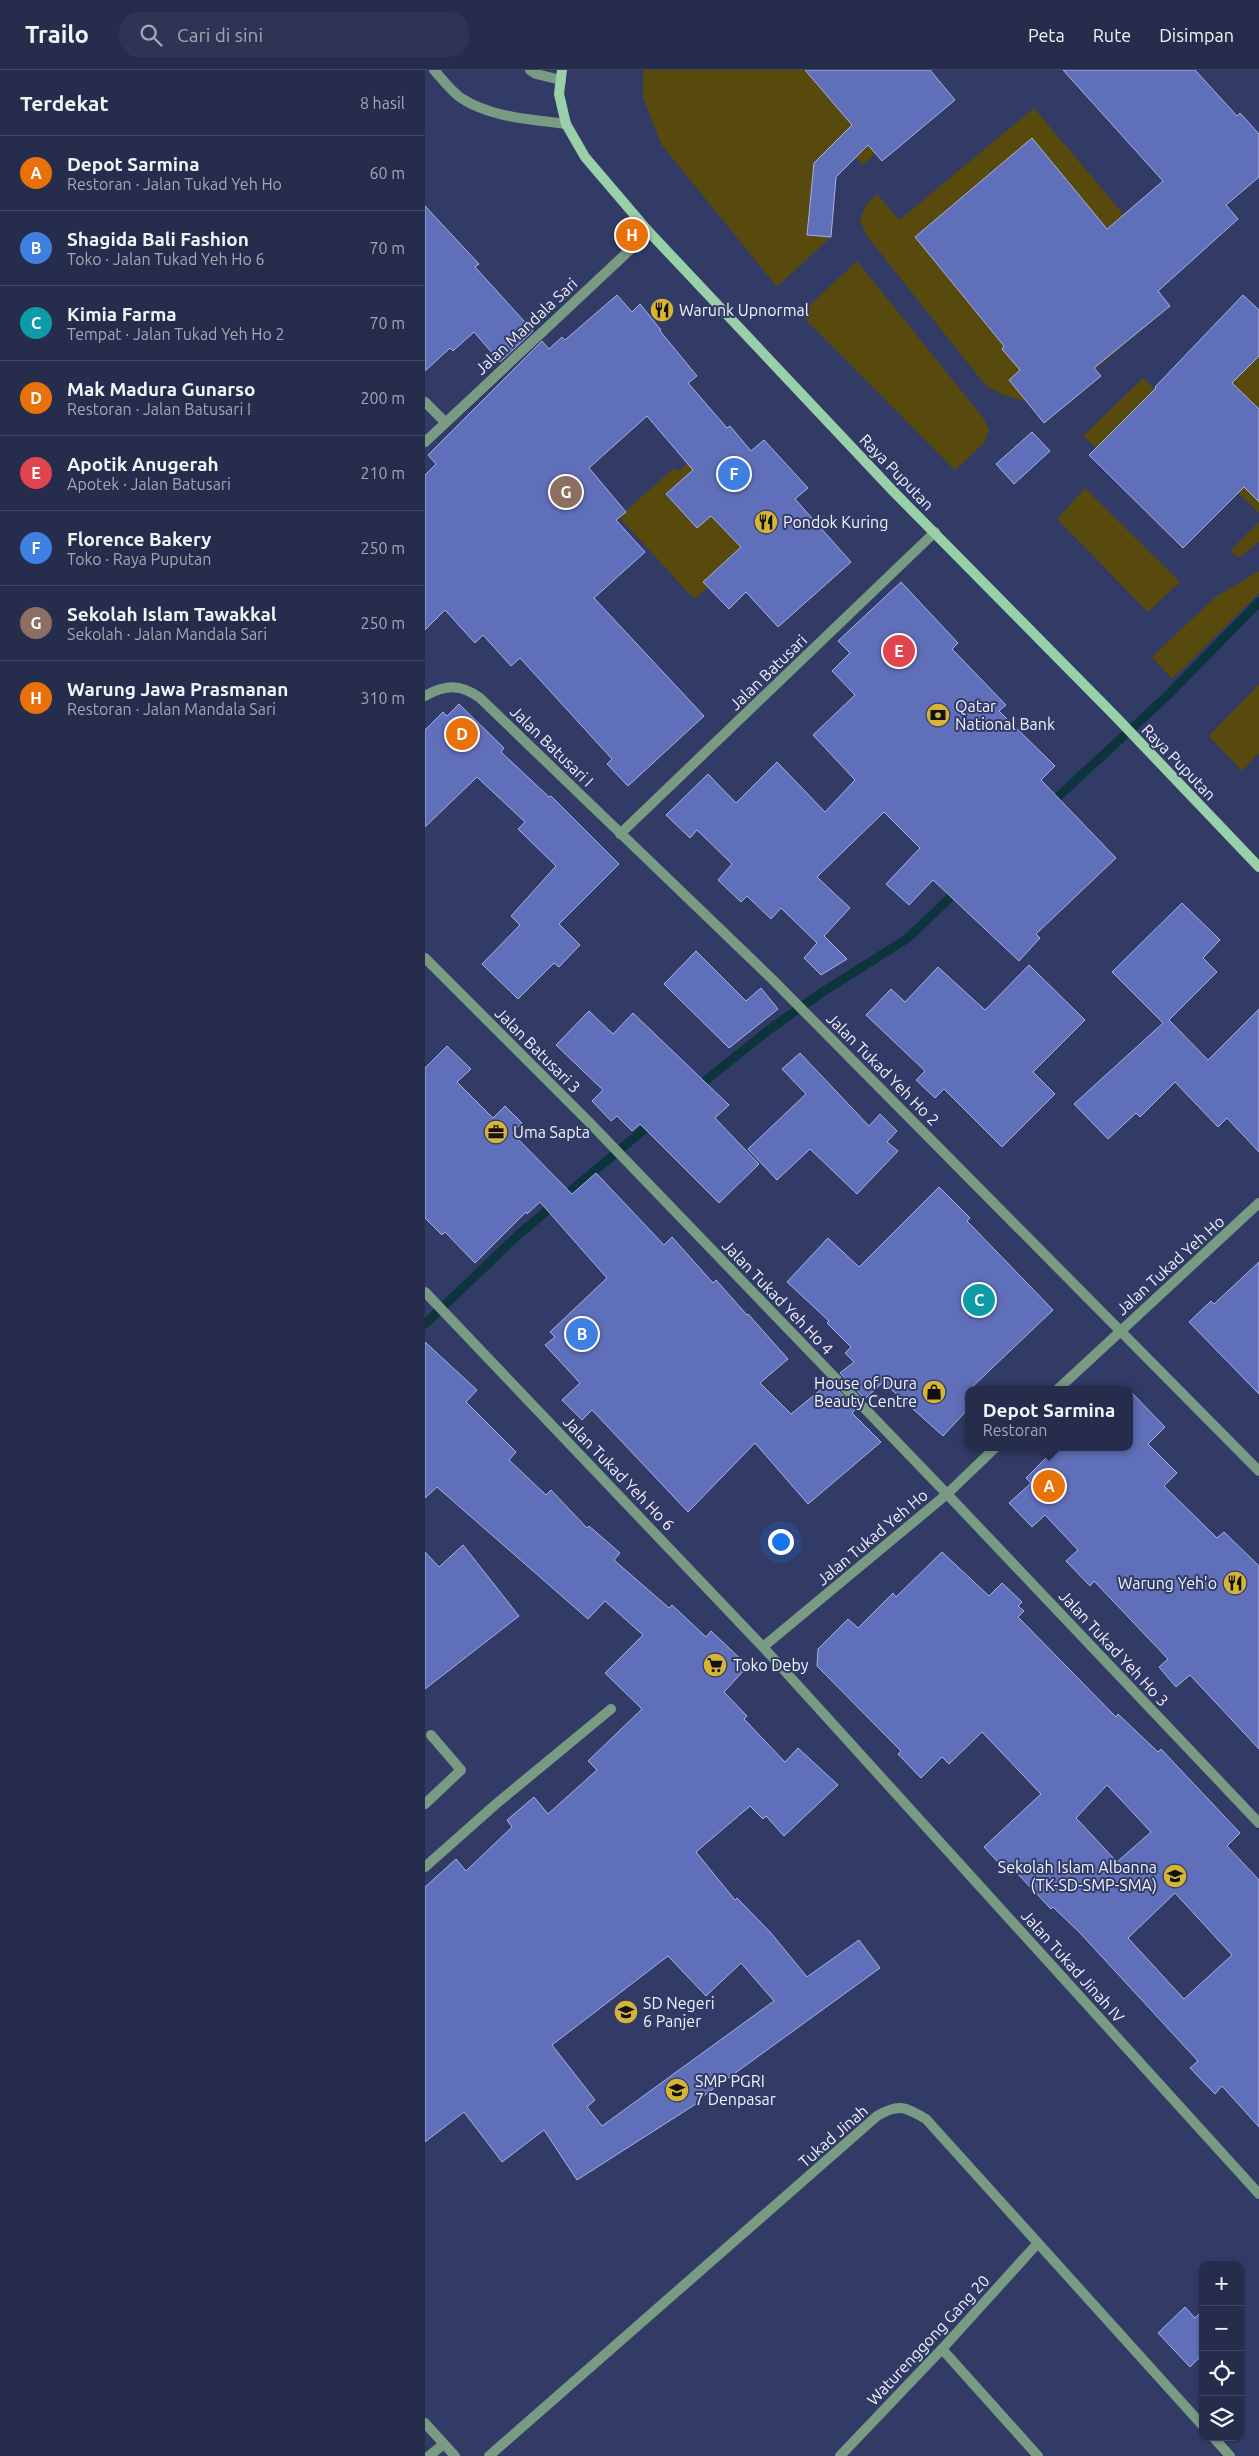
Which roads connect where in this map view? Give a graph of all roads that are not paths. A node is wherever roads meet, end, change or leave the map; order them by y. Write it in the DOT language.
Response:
graph roads {
  1 [pos="434,70"];
  2 [pos="530,70"];
  3 [pos="562,75"];
  4 [pos="566,124"];
  5 [pos="649,232"];
  6 [pos="425,402"];
  7 [pos="445,422"];
  8 [pos="425,442"];
  9 [pos="935,532"];
  10 [pos="425,696"];
  11 [pos="620,834"];
  12 [pos="1259,867"];
  13 [pos="425,958"];
  14 [pos="629,1164"];
  15 [pos="1259,1203"];
  16 [pos="425,1292"];
  17 [pos="1121,1330"];
  18 [pos="1061,1386"];
  19 [pos="992,1451"];
  20 [pos="1259,1471"];
  21 [pos="947,1494"];
  22 [pos="763,1647"];
  23 [pos="611,1709"];
  24 [pos="431,1735"];
  25 [pos="425,1804"];
  26 [pos="1259,1823"];
  27 [pos="425,1867"];
  28 [pos="1259,2194"];
  29 [pos="1037,2244"];
  30 [pos="943,2349"];
  31 [pos="1199,2422"];
  32 [pos="425,2423"];
  33 [pos="1217,2441"];
  34 [pos="444,2444"];
  35 [pos="429,2456"];
  36 [pos="455,2456"];
  37 [pos="489,2456"];
  38 [pos="839,2456"];
  39 [pos="1038,2456"];
  40 [pos="1230,2456"];
  1 -- 4 [label="street"];
  2 -- 3 [label="street"];
  3 -- 4 [label="main road, Raya Puputan"];
  4 -- 5 [label="main road, Raya Puputan"];
  5 -- 7 [label="street, Jalan Mandala Sari"];
  5 -- 9 [label="main road, Raya Puputan"];
  6 -- 7 [label="street"];
  7 -- 8 [label="street, Jalan Mandala Sari"];
  9 -- 11 [label="street, Jalan Batusari"];
  9 -- 12 [label="main road, Raya Puputan"];
  10 -- 11 [label="street, Jalan Batusari I"];
  11 -- 17 [label="street, Jalan Tukad Yeh Ho 2"];
  13 -- 14 [label="street, Jalan Batusari 3"];
  14 -- 21 [label="street, Jalan Tukad Yeh Ho 4"];
  15 -- 17 [label="street, Jalan Tukad Yeh Ho"];
  16 -- 22 [label="street, Jalan Tukad Yeh Ho 6"];
  17 -- 18 [label="street, Jalan Tukad Yeh Ho"];
  17 -- 20 [label="street, Jalan Tukad Yeh Ho 2"];
  19 -- 21 [label="street, Jalan Tukad Yeh Ho"];
  21 -- 22 [label="street, Jalan Tukad Yeh Ho"];
  21 -- 26 [label="street, Jalan Tukad Yeh Ho 3"];
  22 -- 28 [label="street, Jalan Tukad Jinah IV"];
  23 -- 27 [label="street"];
  24 -- 25 [label="street"];
  29 -- 30 [label="street, Waturenggong Gang 20"];
  29 -- 31 [label="street, Tukad Jinah"];
  29 -- 37 [label="street, Tukad Jinah"];
  30 -- 38 [label="street, Waturenggong Gang 20"];
  30 -- 39 [label="street"];
  32 -- 34 [label="street"];
  33 -- 40 [label="street"];
  34 -- 35 [label="street"];
  34 -- 36 [label="street"];
}
